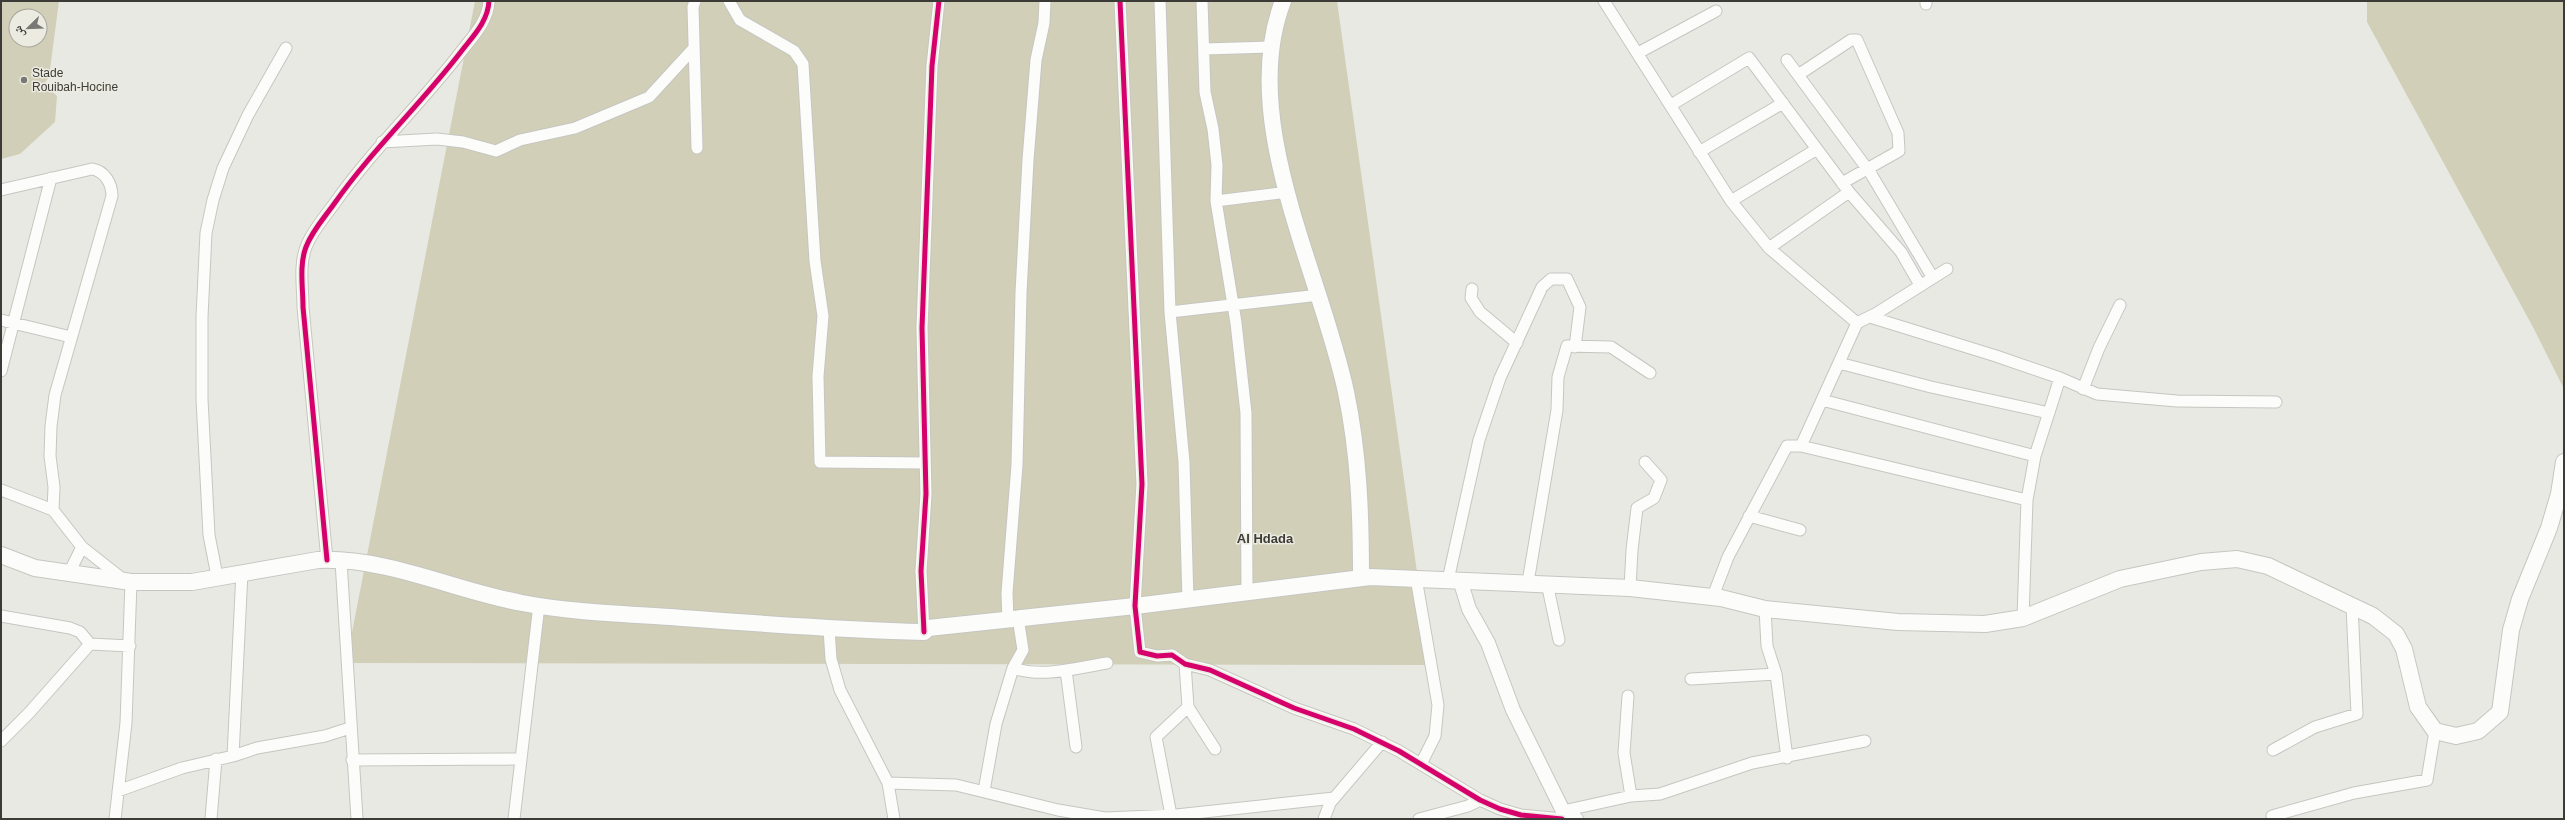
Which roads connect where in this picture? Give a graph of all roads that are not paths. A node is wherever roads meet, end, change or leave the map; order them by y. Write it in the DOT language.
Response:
graph roads {
  1 [pos="489,1"];
  2 [pos="695,1"];
  3 [pos="729,1"];
  4 [pos="939,1"];
  5 [pos="1046,1"];
  6 [pos="1120,1"];
  7 [pos="1160,1"];
  8 [pos="1202,1"];
  9 [pos="1283,1"];
  10 [pos="1604,1"];
  11 [pos="1716,11"];
  12 [pos="1271,47"];
  13 [pos="286,48"];
  14 [pos="694,48"];
  15 [pos="1204,49"];
  16 [pos="1638,52"];
  17 [pos="1787,60"];
  18 [pos="1798,75"];
  19 [pos="1783,103"];
  20 [pos="1670,105"];
  21 [pos="382,142"];
  22 [pos="697,148"];
  23 [pos="1817,149"];
  24 [pos="1699,152"];
  25 [pos="1868,170"];
  26 [pos="51,178"];
  27 [pos="1846,188"];
  28 [pos="1,190"];
  29 [pos="1288,192"];
  30 [pos="1216,201"];
  31 [pos="1731,201"];
  32 [pos="1769,248"];
  33 [pos="1947,269"];
  34 [pos="1933,278"];
  35 [pos="1920,285"];
  36 [pos="1472,289"];
  37 [pos="1319,294"];
  38 [pos="2120,305"];
  39 [pos="1233,306"];
  40 [pos="1170,312"];
  41 [pos="1870,317"];
  42 [pos="1,320"];
  43 [pos="14,323"];
  44 [pos="1857,323"];
  45 [pos="71,337"];
  46 [pos="1517,343"];
  47 [pos="1575,347"];
  48 [pos="1839,363"];
  49 [pos="1,371"];
  50 [pos="1650,373"];
  51 [pos="2060,378"];
  52 [pos="2083,389"];
  53 [pos="1822,400"];
  54 [pos="2276,402"];
  55 [pos="2049,413"];
  56 [pos="1801,446"];
  57 [pos="2035,456"];
  58 [pos="1645,462"];
  59 [pos="2564,462"];
  60 [pos="925,463"];
  61 [pos="1,490"];
  62 [pos="2027,500"];
  63 [pos="53,510"];
  64 [pos="1749,516"];
  65 [pos="1800,530"];
  66 [pos="82,547"];
  67 [pos="1,555"];
  68 [pos="334,560"];
  69 [pos="242,572"];
  70 [pos="69,573"];
  71 [pos="217,576"];
  72 [pos="1362,578"];
  73 [pos="1416,578"];
  74 [pos="1454,580"];
  75 [pos="128,582"];
  76 [pos="1528,582"];
  77 [pos="1547,583"];
  78 [pos="1630,588"];
  79 [pos="1247,593"];
  80 [pos="1721,598"];
  81 [pos="1188,600"];
  82 [pos="538,605"];
  83 [pos="1135,606"];
  84 [pos="2352,606"];
  85 [pos="1765,609"];
  86 [pos="1,616"];
  87 [pos="2023,618"];
  88 [pos="1013,619"];
  89 [pos="829,629"];
  90 [pos="924,632"];
  91 [pos="1559,640"];
  92 [pos="90,644"];
  93 [pos="130,646"];
  94 [pos="1107,663"];
  95 [pos="1185,664"];
  96 [pos="1013,668"];
  97 [pos="1066,670"];
  98 [pos="1776,674"];
  99 [pos="1691,679"];
  100 [pos="1628,696"];
  101 [pos="1188,707"];
  102 [pos="350,728"];
  103 [pos="2435,731"];
  104 [pos="1,741"];
  105 [pos="1865,741"];
  106 [pos="1382,742"];
  107 [pos="1076,747"];
  108 [pos="1215,750"];
  109 [pos="2273,750"];
  110 [pos="234,756"];
  111 [pos="1787,758"];
  112 [pos="216,759"];
  113 [pos="520,759"];
  114 [pos="352,760"];
  115 [pos="1421,764"];
  116 [pos="888,783"];
  117 [pos="118,791"];
  118 [pos="984,791"];
  119 [pos="1630,796"];
  120 [pos="1334,798"];
  121 [pos="1480,800"];
  122 [pos="1562,815"];
  123 [pos="1171,816"];
  124 [pos="2272,816"];
  125 [pos="1148,818"];
  126 [pos="115,819"];
  127 [pos="211,819"];
  128 [pos="357,819"];
  129 [pos="514,819"];
  130 [pos="894,819"];
  131 [pos="1324,819"];
  132 [pos="1419,819"];
  133 [pos="1576,819"];
  1 -- 21 [label="street"];
  2 -- 14 [label="street"];
  3 -- 60 [label="street"];
  4 -- 60 [label="street"];
  5 -- 88 [label="street"];
  6 -- 83 [label="street"];
  7 -- 40 [label="street"];
  8 -- 15 [label="street"];
  9 -- 12 [label="main road"];
  10 -- 16 [label="street"];
  11 -- 16 [label="street"];
  12 -- 15 [label="street"];
  12 -- 29 [label="main road"];
  13 -- 71 [label="street"];
  14 -- 21 [label="street"];
  14 -- 22 [label="street"];
  15 -- 30 [label="street"];
  16 -- 20 [label="street"];
  17 -- 18 [label="street"];
  18 -- 25 [label="street"];
  18 -- 25 [label="street"];
  19 -- 20 [label="street"];
  19 -- 23 [label="street"];
  19 -- 24 [label="street"];
  20 -- 24 [label="street"];
  21 -- 68 [label="street"];
  23 -- 27 [label="street"];
  23 -- 31 [label="street"];
  24 -- 31 [label="street"];
  25 -- 27 [label="street"];
  25 -- 34 [label="street"];
  26 -- 28 [label="street"];
  26 -- 43 [label="street"];
  26 -- 45 [label="street"];
  27 -- 32 [label="street"];
  27 -- 35 [label="street"];
  29 -- 30 [label="street"];
  29 -- 37 [label="main road"];
  30 -- 39 [label="street"];
  31 -- 32 [label="street"];
  32 -- 44 [label="street"];
  33 -- 34 [label="street"];
  34 -- 35 [label="street"];
  35 -- 41 [label="street"];
  36 -- 46 [label="street"];
  37 -- 39 [label="street"];
  37 -- 72 [label="main road"];
  38 -- 52 [label="street"];
  39 -- 40 [label="street"];
  39 -- 79 [label="street"];
  40 -- 81 [label="street"];
  41 -- 44 [label="street"];
  41 -- 51 [label="street"];
  42 -- 43 [label="street"];
  43 -- 45 [label="street"];
  43 -- 49 [label="street"];
  44 -- 48 [label="street"];
  45 -- 63 [label="street"];
  46 -- 47 [label="street"];
  46 -- 74 [label="street"];
  47 -- 50 [label="street"];
  47 -- 76 [label="street"];
  48 -- 53 [label="street"];
  48 -- 55 [label="street"];
  51 -- 52 [label="street"];
  51 -- 55 [label="street"];
  52 -- 54 [label="street"];
  53 -- 56 [label="street"];
  53 -- 57 [label="street"];
  55 -- 57 [label="street"];
  56 -- 62 [label="street"];
  56 -- 64 [label="street"];
  57 -- 62 [label="street"];
  58 -- 78 [label="street"];
  59 -- 103 [label="main road"];
  60 -- 90 [label="street"];
  61 -- 63 [label="street"];
  62 -- 87 [label="street"];
  63 -- 66 [label="street"];
  64 -- 65 [label="street"];
  64 -- 80 [label="street"];
  66 -- 70 [label="street"];
  66 -- 75 [label="street"];
  67 -- 70 [label="main road"];
  68 -- 69 [label="main road"];
  68 -- 82 [label="main road"];
  68 -- 102 [label="street"];
  69 -- 71 [label="main road"];
  69 -- 110 [label="street"];
  70 -- 75 [label="main road"];
  71 -- 75 [label="main road"];
  72 -- 73 [label="main road"];
  72 -- 79 [label="main road"];
  73 -- 74 [label="main road"];
  73 -- 115 [label="street"];
  74 -- 76 [label="main road"];
  74 -- 122 [label="street"];
  75 -- 93 [label="street"];
  76 -- 77 [label="main road"];
  77 -- 78 [label="main road"];
  77 -- 91 [label="street"];
  78 -- 80 [label="main road"];
  79 -- 81 [label="main road"];
  80 -- 85 [label="main road"];
  81 -- 83 [label="main road"];
  82 -- 89 [label="main road"];
  82 -- 113 [label="street"];
  83 -- 88 [label="main road"];
  83 -- 95 [label="street"];
  84 -- 87 [label="main road"];
  84 -- 103 [label="main road"];
  84 -- 109 [label="street"];
  85 -- 87 [label="main road"];
  85 -- 98 [label="street"];
  86 -- 92 [label="street"];
  88 -- 90 [label="main road"];
  88 -- 96 [label="street"];
  89 -- 90 [label="main road"];
  89 -- 116 [label="street"];
  92 -- 93 [label="street"];
  92 -- 104 [label="street"];
  93 -- 117 [label="street"];
  94 -- 97 [label="street"];
  95 -- 101 [label="street"];
  95 -- 106 [label="street"];
  96 -- 97 [label="street"];
  96 -- 118 [label="street"];
  97 -- 107 [label="street"];
  98 -- 99 [label="street"];
  98 -- 111 [label="street"];
  100 -- 119 [label="street"];
  101 -- 108 [label="street"];
  101 -- 123 [label="street"];
  102 -- 110 [label="street"];
  102 -- 114 [label="street"];
  103 -- 124 [label="street"];
  105 -- 111 [label="street"];
  106 -- 115 [label="street"];
  106 -- 120 [label="street"];
  110 -- 112 [label="street"];
  111 -- 119 [label="street"];
  112 -- 117 [label="street"];
  112 -- 127 [label="street"];
  113 -- 114 [label="street"];
  113 -- 129 [label="street"];
  114 -- 128 [label="street"];
  115 -- 121 [label="street"];
  116 -- 118 [label="street"];
  116 -- 130 [label="street"];
  117 -- 126 [label="street"];
  118 -- 125 [label="street"];
  119 -- 122 [label="street"];
  120 -- 123 [label="street"];
  120 -- 131 [label="street"];
  121 -- 122 [label="street"];
  121 -- 132 [label="street"];
  122 -- 133 [label="street"];
  123 -- 125 [label="street"];
}
